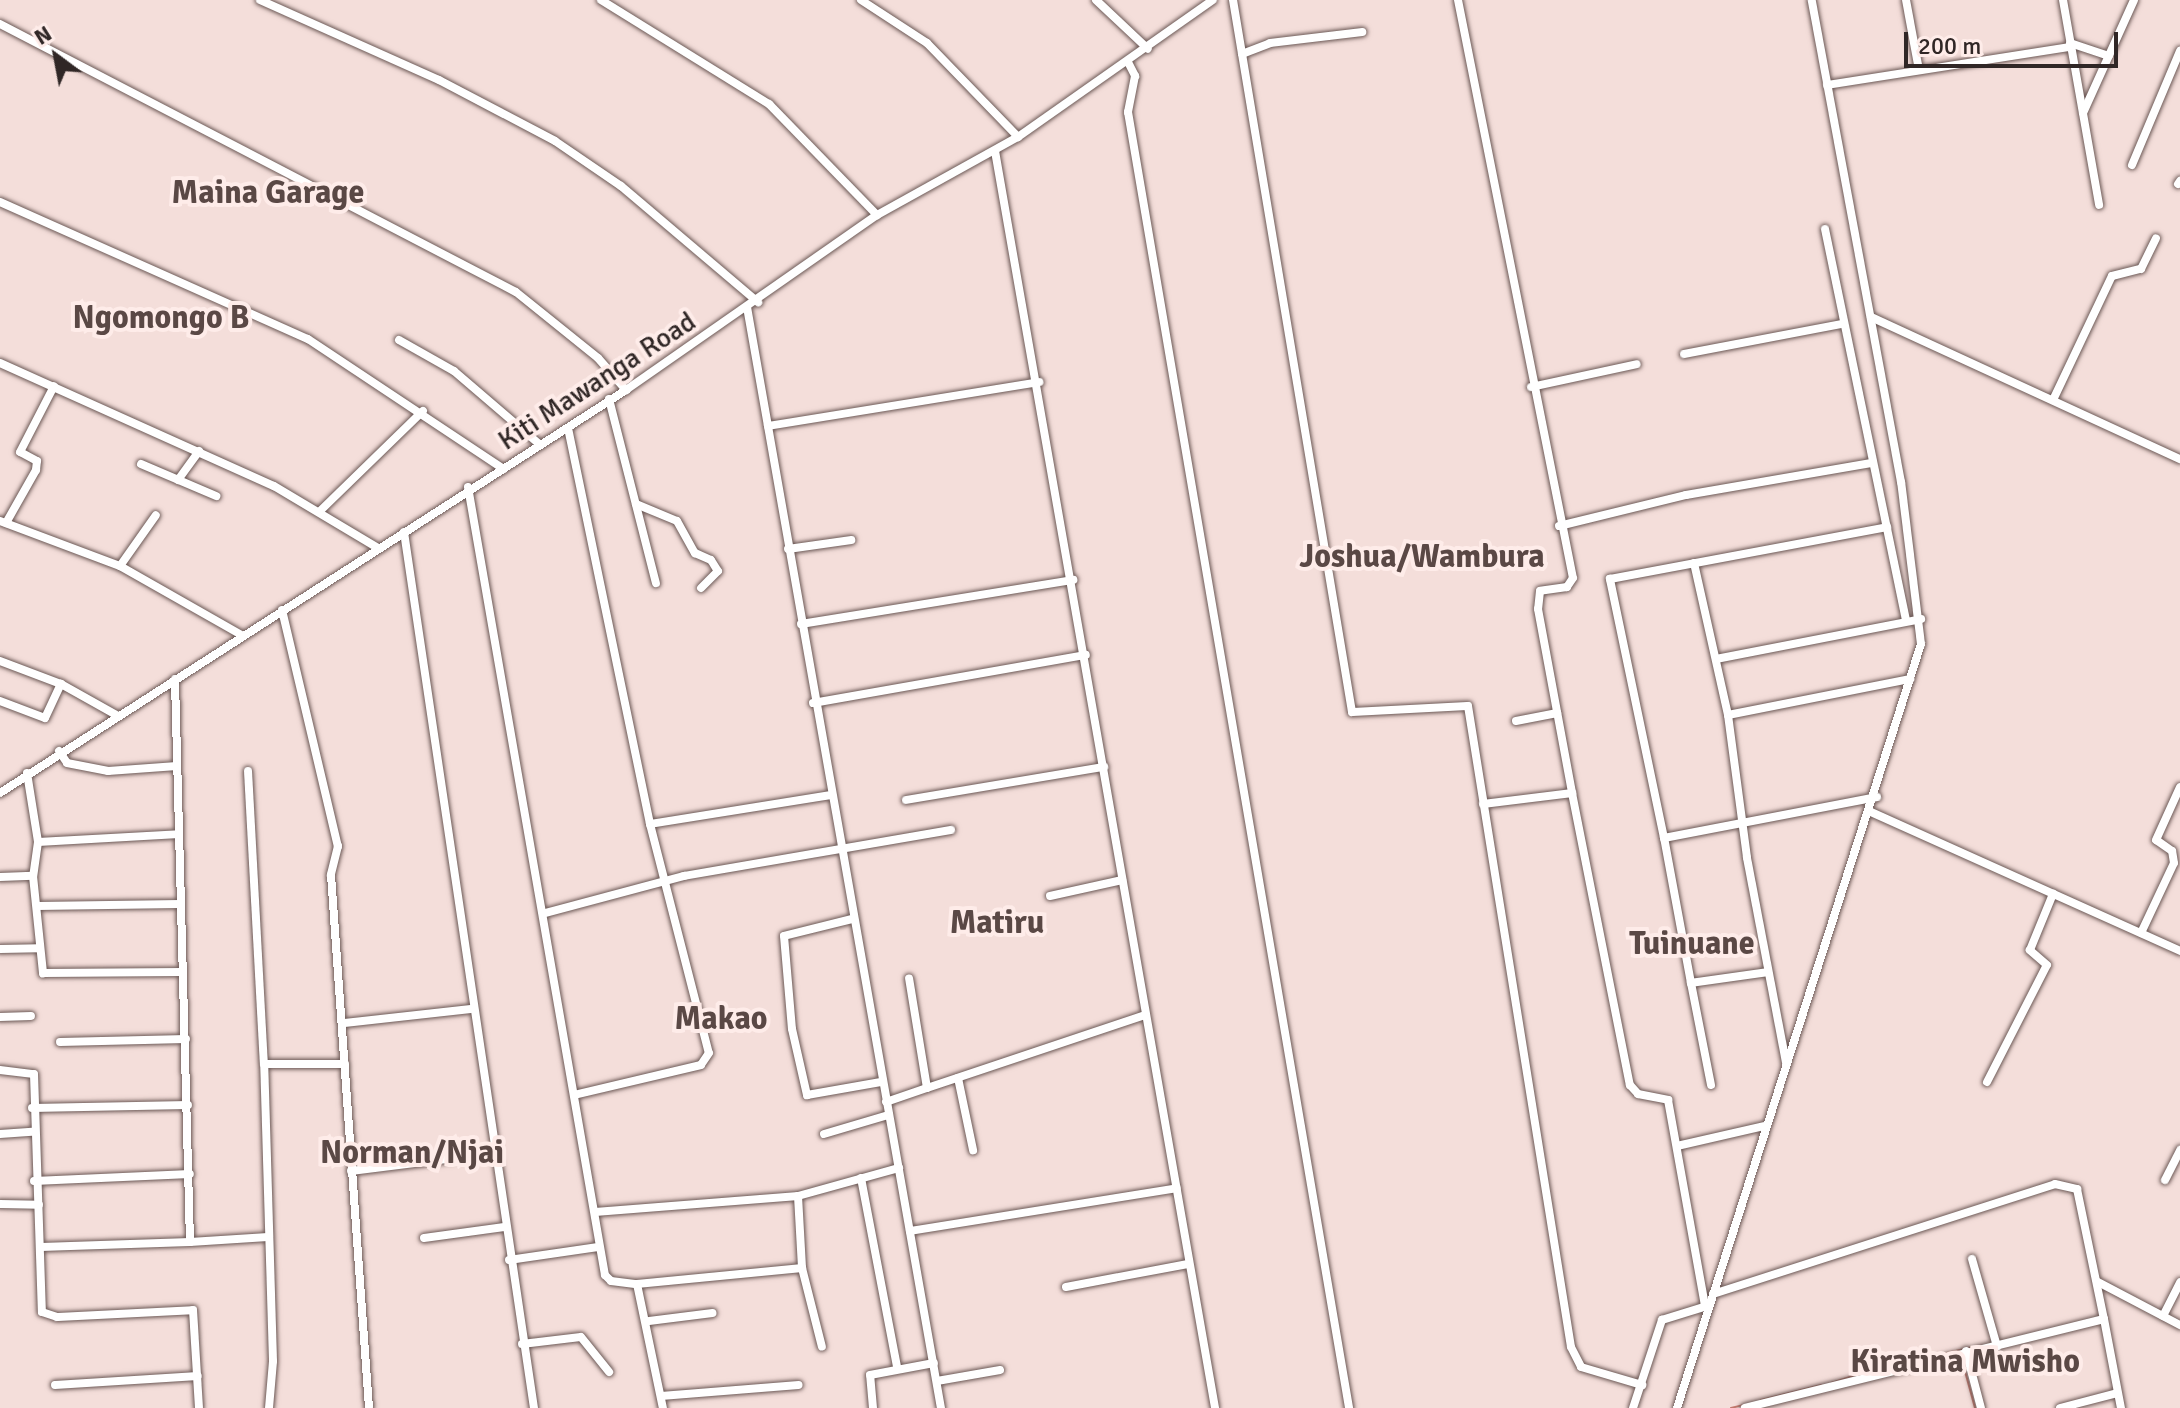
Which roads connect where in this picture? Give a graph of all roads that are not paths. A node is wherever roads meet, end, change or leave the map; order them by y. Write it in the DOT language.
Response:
graph roads {
  1 [pos="260,0"];
  2 [pos="601,0"];
  3 [pos="861,0"];
  4 [pos="1096,0"];
  5 [pos="1233,0"];
  6 [pos="1458,0"];
  7 [pos="1812,0"];
  8 [pos="1906,0"];
  9 [pos="2063,0"];
  10 [pos="2134,0"];
  11 [pos="1213,1"];
  12 [pos="0,24"];
  13 [pos="1362,32"];
  14 [pos="2071,45"];
  15 [pos="1148,49"];
  16 [pos="2180,51"];
  17 [pos="1242,54"];
  18 [pos="2109,56"];
  19 [pos="1128,62"];
  20 [pos="1919,70"];
  21 [pos="1827,85"];
  22 [pos="2082,114"];
  23 [pos="1018,137"];
  24 [pos="995,151"];
  25 [pos="2132,165"];
  26 [pos="0,202"];
  27 [pos="2099,205"];
  28 [pos="877,215"];
  29 [pos="1825,229"];
  30 [pos="2156,238"];
  31 [pos="758,302"];
  32 [pos="747,307"];
  33 [pos="1871,317"];
  34 [pos="1842,324"];
  35 [pos="399,340"];
  36 [pos="1684,354"];
  37 [pos="0,363"];
  38 [pos="1637,364"];
  39 [pos="1039,382"];
  40 [pos="54,386"];
  41 [pos="1531,387"];
  42 [pos="626,390"];
  43 [pos="609,399"];
  44 [pos="2053,400"];
  45 [pos="423,411"];
  46 [pos="768,426"];
  47 [pos="568,428"];
  48 [pos="538,443"];
  49 [pos="199,451"];
  50 [pos="2180,459"];
  51 [pos="1871,463"];
  52 [pos="141,464"];
  53 [pos="504,469"];
  54 [pos="178,480"];
  55 [pos="468,487"];
  56 [pos="216,496"];
  57 [pos="636,504"];
  58 [pos="319,512"];
  59 [pos="156,515"];
  60 [pos="3,522"];
  61 [pos="1559,526"];
  62 [pos="1887,527"];
  63 [pos="404,532"];
  64 [pos="851,540"];
  65 [pos="378,548"];
  66 [pos="788,549"];
  67 [pos="1694,563"];
  68 [pos="120,566"];
  69 [pos="1073,580"];
  70 [pos="656,583"];
  71 [pos="701,588"];
  72 [pos="282,610"];
  73 [pos="1921,619"];
  74 [pos="1906,620"];
  75 [pos="801,624"];
  76 [pos="243,636"];
  77 [pos="1086,655"];
  78 [pos="1716,659"];
  79 [pos="0,661"];
  80 [pos="175,679"];
  81 [pos="1910,679"];
  82 [pos="61,684"];
  83 [pos="0,701"];
  84 [pos="813,703"];
  85 [pos="1557,713"];
  86 [pos="1728,715"];
  87 [pos="118,716"];
  88 [pos="1516,721"];
  89 [pos="59,751"];
  90 [pos="177,766"];
  91 [pos="1104,767"];
  92 [pos="248,771"];
  93 [pos="27,773"];
  94 [pos="2180,787"];
  95 [pos="0,793"];
  96 [pos="1572,793"];
  97 [pos="832,795"];
  98 [pos="1877,797"];
  99 [pos="906,800"];
  100 [pos="1483,804"];
  101 [pos="1871,812"];
  102 [pos="1744,819"];
  103 [pos="650,824"];
  104 [pos="951,830"];
  105 [pos="179,834"];
  106 [pos="1664,838"];
  107 [pos="38,842"];
  108 [pos="842,851"];
  109 [pos="33,876"];
  110 [pos="0,877"];
  111 [pos="1122,880"];
  112 [pos="664,883"];
  113 [pos="2053,894"];
  114 [pos="1050,896"];
  115 [pos="180,904"];
  116 [pos="37,906"];
  117 [pos="545,913"];
  118 [pos="852,919"];
  119 [pos="2141,933"];
  120 [pos="39,948"];
  121 [pos="0,949"];
  122 [pos="2180,951"];
  123 [pos="183,972"];
  124 [pos="1768,972"];
  125 [pos="909,978"];
  126 [pos="1691,983"];
  127 [pos="471,1009"];
  128 [pos="1145,1015"];
  129 [pos="31,1016"];
  130 [pos="0,1017"];
  131 [pos="344,1023"];
  132 [pos="186,1039"];
  133 [pos="60,1042"];
  134 [pos="264,1064"];
  135 [pos="345,1064"];
  136 [pos="1787,1064"];
  137 [pos="0,1070"];
  138 [pos="958,1078"];
  139 [pos="881,1082"];
  140 [pos="1987,1082"];
  141 [pos="1711,1085"];
  142 [pos="927,1088"];
  143 [pos="574,1095"];
  144 [pos="886,1102"];
  145 [pos="188,1105"];
  146 [pos="32,1108"];
  147 [pos="888,1115"];
  148 [pos="1764,1126"];
  149 [pos="32,1132"];
  150 [pos="0,1134"];
  151 [pos="824,1134"];
  152 [pos="1677,1146"];
  153 [pos="973,1150"];
  154 [pos="2180,1150"];
  155 [pos="494,1153"];
  156 [pos="899,1168"];
  157 [pos="351,1171"];
  158 [pos="190,1174"];
  159 [pos="861,1178"];
  160 [pos="2165,1180"];
  161 [pos="34,1181"];
  162 [pos="1177,1188"];
  163 [pos="798,1196"];
  164 [pos="0,1204"];
  165 [pos="39,1205"];
  166 [pos="595,1212"];
  167 [pos="504,1227"];
  168 [pos="910,1231"];
  169 [pos="268,1237"];
  170 [pos="424,1238"];
  171 [pos="190,1242"];
  172 [pos="41,1247"];
  173 [pos="598,1247"];
  174 [pos="1972,1259"];
  175 [pos="509,1260"];
  176 [pos="1188,1264"];
  177 [pos="802,1268"];
  178 [pos="2098,1282"];
  179 [pos="2180,1282"];
  180 [pos="637,1284"];
  181 [pos="1066,1287"];
  182 [pos="1705,1290"];
  183 [pos="1715,1296"];
  184 [pos="1706,1306"];
  185 [pos="712,1313"];
  186 [pos="2163,1316"];
  187 [pos="2104,1319"];
  188 [pos="649,1321"];
  189 [pos="2180,1325"];
  190 [pos="522,1344"];
  191 [pos="1997,1346"];
  192 [pos="822,1347"];
  193 [pos="1966,1351"];
  194 [pos="934,1363"];
  195 [pos="897,1367"];
  196 [pos="1000,1370"];
  197 [pos="609,1372"];
  198 [pos="198,1376"];
  199 [pos="937,1381"];
  200 [pos="55,1385"];
  201 [pos="799,1385"];
  202 [pos="1642,1385"];
  203 [pos="2117,1393"];
  204 [pos="661,1396"];
  205 [pos="199,1408"];
  206 [pos="269,1408"];
  207 [pos="369,1408"];
  208 [pos="534,1408"];
  209 [pos="663,1408"];
  210 [pos="873,1408"];
  211 [pos="941,1408"];
  212 [pos="1215,1408"];
  213 [pos="1349,1408"];
  214 [pos="1633,1408"];
  215 [pos="1677,1408"];
  216 [pos="1745,1408"];
  217 [pos="1981,1408"];
  218 [pos="2060,1408"];
  219 [pos="2121,1408"];
  1 -- 31 [label="street"];
  2 -- 28 [label="street"];
  3 -- 23 [label="street"];
  4 -- 15 [label="street"];
  5 -- 17 [label="street"];
  6 -- 41 [label="street"];
  7 -- 21 [label="street"];
  8 -- 20 [label="street"];
  9 -- 14 [label="street"];
  10 -- 18 [label="street"];
  11 -- 15 [label="street, Kiti Mawanga Road"];
  12 -- 42 [label="street"];
  13 -- 17 [label="street"];
  14 -- 18 [label="street"];
  14 -- 20 [label="street"];
  14 -- 22 [label="street"];
  15 -- 19 [label="street, Kiti Mawanga Road"];
  16 -- 25 [label="street"];
  17 -- 100 [label="street"];
  18 -- 22 [label="street"];
  19 -- 23 [label="street, Kiti Mawanga Road"];
  19 -- 213 [label="street"];
  20 -- 21 [label="street"];
  21 -- 33 [label="street"];
  22 -- 27 [label="street"];
  23 -- 24 [label="street, Kiti Mawanga Road"];
  24 -- 28 [label="street, Kiti Mawanga Road"];
  24 -- 39 [label="street"];
  26 -- 45 [label="street"];
  28 -- 31 [label="street, Kiti Mawanga Road"];
  29 -- 34 [label="street"];
  30 -- 44 [label="street"];
  31 -- 32 [label="street, Kiti Mawanga Road"];
  32 -- 42 [label="street, Kiti Mawanga Road"];
  32 -- 46 [label="street"];
  33 -- 44 [label="street"];
  33 -- 73 [label="street"];
  34 -- 36 [label="street"];
  34 -- 51 [label="street"];
  35 -- 48 [label="street"];
  37 -- 40 [label="street"];
  38 -- 41 [label="street"];
  39 -- 46 [label="street"];
  39 -- 69 [label="street"];
  40 -- 49 [label="street"];
  40 -- 60 [label="street"];
  41 -- 61 [label="street"];
  42 -- 43 [label="street, Kiti Mawanga Road"];
  43 -- 47 [label="street, Kiti Mawanga Road"];
  43 -- 57 [label="street"];
  44 -- 50 [label="street"];
  45 -- 53 [label="street"];
  45 -- 58 [label="street"];
  46 -- 66 [label="street"];
  47 -- 48 [label="street, Kiti Mawanga Road"];
  47 -- 103 [label="street"];
  48 -- 53 [label="street, Kiti Mawanga Road"];
  49 -- 54 [label="street"];
  49 -- 58 [label="street"];
  51 -- 61 [label="street"];
  51 -- 62 [label="street"];
  52 -- 54 [label="street"];
  53 -- 55 [label="street, Kiti Mawanga Road"];
  54 -- 56 [label="street"];
  55 -- 63 [label="street, Kiti Mawanga Road"];
  55 -- 117 [label="street"];
  57 -- 70 [label="street"];
  57 -- 71 [label="street"];
  58 -- 65 [label="street"];
  59 -- 68 [label="street"];
  60 -- 68 [label="street"];
  61 -- 85 [label="street"];
  62 -- 67 [label="street"];
  62 -- 74 [label="street"];
  63 -- 65 [label="street, Kiti Mawanga Road"];
  63 -- 127 [label="street"];
  64 -- 66 [label="street"];
  65 -- 72 [label="street, Kiti Mawanga Road"];
  66 -- 75 [label="street"];
  67 -- 78 [label="street"];
  67 -- 106 [label="street"];
  68 -- 76 [label="street"];
  69 -- 75 [label="street"];
  69 -- 77 [label="street"];
  72 -- 76 [label="street, Kiti Mawanga Road"];
  72 -- 131 [label="street"];
  73 -- 74 [label="street"];
  73 -- 81 [label="street"];
  74 -- 78 [label="street"];
  75 -- 84 [label="street"];
  76 -- 80 [label="street, Kiti Mawanga Road"];
  77 -- 84 [label="street"];
  77 -- 91 [label="street"];
  78 -- 86 [label="street"];
  79 -- 82 [label="street"];
  80 -- 87 [label="street, Kiti Mawanga Road"];
  80 -- 90 [label="street"];
  81 -- 86 [label="street"];
  81 -- 98 [label="street"];
  82 -- 83 [label="street"];
  82 -- 87 [label="street"];
  84 -- 97 [label="street"];
  85 -- 88 [label="street"];
  85 -- 96 [label="street"];
  86 -- 102 [label="street"];
  87 -- 89 [label="street, Kiti Mawanga Road"];
  89 -- 90 [label="street"];
  89 -- 93 [label="street, Kiti Mawanga Road"];
  90 -- 105 [label="street"];
  91 -- 99 [label="street"];
  91 -- 111 [label="street"];
  92 -- 134 [label="street"];
  93 -- 95 [label="street, Kiti Mawanga Road"];
  93 -- 107 [label="street"];
  94 -- 119 [label="street"];
  96 -- 100 [label="street"];
  96 -- 152 [label="street"];
  97 -- 103 [label="street"];
  97 -- 108 [label="street"];
  98 -- 101 [label="street"];
  98 -- 102 [label="street"];
  100 -- 202 [label="street"];
  101 -- 113 [label="street"];
  101 -- 136 [label="street"];
  102 -- 106 [label="street"];
  102 -- 124 [label="street"];
  103 -- 112 [label="street"];
  104 -- 108 [label="street"];
  105 -- 107 [label="street"];
  105 -- 115 [label="street"];
  106 -- 126 [label="street"];
  107 -- 109 [label="street"];
  108 -- 112 [label="street"];
  108 -- 118 [label="street"];
  109 -- 110 [label="street"];
  109 -- 116 [label="street"];
  111 -- 114 [label="street"];
  111 -- 128 [label="street"];
  112 -- 117 [label="street"];
  112 -- 143 [label="street"];
  113 -- 119 [label="street"];
  113 -- 140 [label="street"];
  115 -- 116 [label="street"];
  115 -- 123 [label="street"];
  116 -- 120 [label="street"];
  117 -- 143 [label="street"];
  118 -- 139 [label="street"];
  118 -- 139 [label="street"];
  119 -- 122 [label="street"];
  120 -- 121 [label="street"];
  120 -- 123 [label="street"];
  123 -- 132 [label="street"];
  124 -- 126 [label="street"];
  124 -- 136 [label="street"];
  125 -- 142 [label="street"];
  126 -- 141 [label="street"];
  127 -- 131 [label="street"];
  127 -- 155 [label="street"];
  128 -- 138 [label="street"];
  128 -- 162 [label="street"];
  129 -- 130 [label="street"];
  131 -- 135 [label="street"];
  132 -- 133 [label="street"];
  132 -- 145 [label="street"];
  134 -- 135 [label="street"];
  134 -- 169 [label="street"];
  135 -- 157 [label="street"];
  136 -- 148 [label="street"];
  137 -- 146 [label="street"];
  138 -- 142 [label="street"];
  138 -- 153 [label="street"];
  139 -- 144 [label="street"];
  142 -- 144 [label="street"];
  143 -- 166 [label="street"];
  144 -- 147 [label="street"];
  145 -- 146 [label="street"];
  145 -- 158 [label="street"];
  146 -- 149 [label="street"];
  147 -- 151 [label="street"];
  147 -- 156 [label="street"];
  148 -- 152 [label="street"];
  148 -- 183 [label="street"];
  149 -- 150 [label="street"];
  149 -- 161 [label="street"];
  152 -- 182 [label="street"];
  154 -- 160 [label="street"];
  155 -- 157 [label="street"];
  155 -- 167 [label="street"];
  156 -- 159 [label="street"];
  156 -- 168 [label="street"];
  157 -- 207 [label="street"];
  158 -- 161 [label="street"];
  158 -- 171 [label="street"];
  159 -- 163 [label="street"];
  159 -- 195 [label="street"];
  161 -- 165 [label="street"];
  162 -- 168 [label="street"];
  162 -- 176 [label="street"];
  163 -- 166 [label="street"];
  163 -- 177 [label="street"];
  164 -- 165 [label="street"];
  165 -- 172 [label="street"];
  166 -- 173 [label="street"];
  167 -- 170 [label="street"];
  167 -- 175 [label="street"];
  168 -- 194 [label="street"];
  169 -- 171 [label="street"];
  169 -- 206 [label="street"];
  171 -- 172 [label="street"];
  172 -- 198 [label="street"];
  173 -- 175 [label="street"];
  173 -- 180 [label="street"];
  174 -- 191 [label="street"];
  175 -- 190 [label="street"];
  176 -- 181 [label="street"];
  176 -- 212 [label="street"];
  177 -- 180 [label="street"];
  177 -- 192 [label="street"];
  178 -- 183 [label="street"];
  178 -- 186 [label="street"];
  178 -- 187 [label="street"];
  179 -- 186 [label="street"];
  180 -- 188 [label="street"];
  182 -- 183 [label="street"];
  182 -- 184 [label="street"];
  183 -- 184 [label="street"];
  184 -- 202 [label="street"];
  184 -- 215 [label="street"];
  185 -- 188 [label="street"];
  186 -- 189 [label="street"];
  187 -- 191 [label="street"];
  187 -- 203 [label="street"];
  188 -- 204 [label="street"];
  190 -- 197 [label="street"];
  190 -- 208 [label="street"];
  191 -- 193 [label="street"];
  193 -- 216 [label="street"];
  193 -- 217 [label="street"];
  194 -- 195 [label="street"];
  194 -- 199 [label="street"];
  195 -- 210 [label="street"];
  196 -- 199 [label="street"];
  198 -- 200 [label="street"];
  198 -- 205 [label="street"];
  199 -- 211 [label="street"];
  201 -- 204 [label="street"];
  202 -- 214 [label="street"];
  203 -- 218 [label="street"];
  203 -- 219 [label="street"];
  204 -- 209 [label="street"];
}
